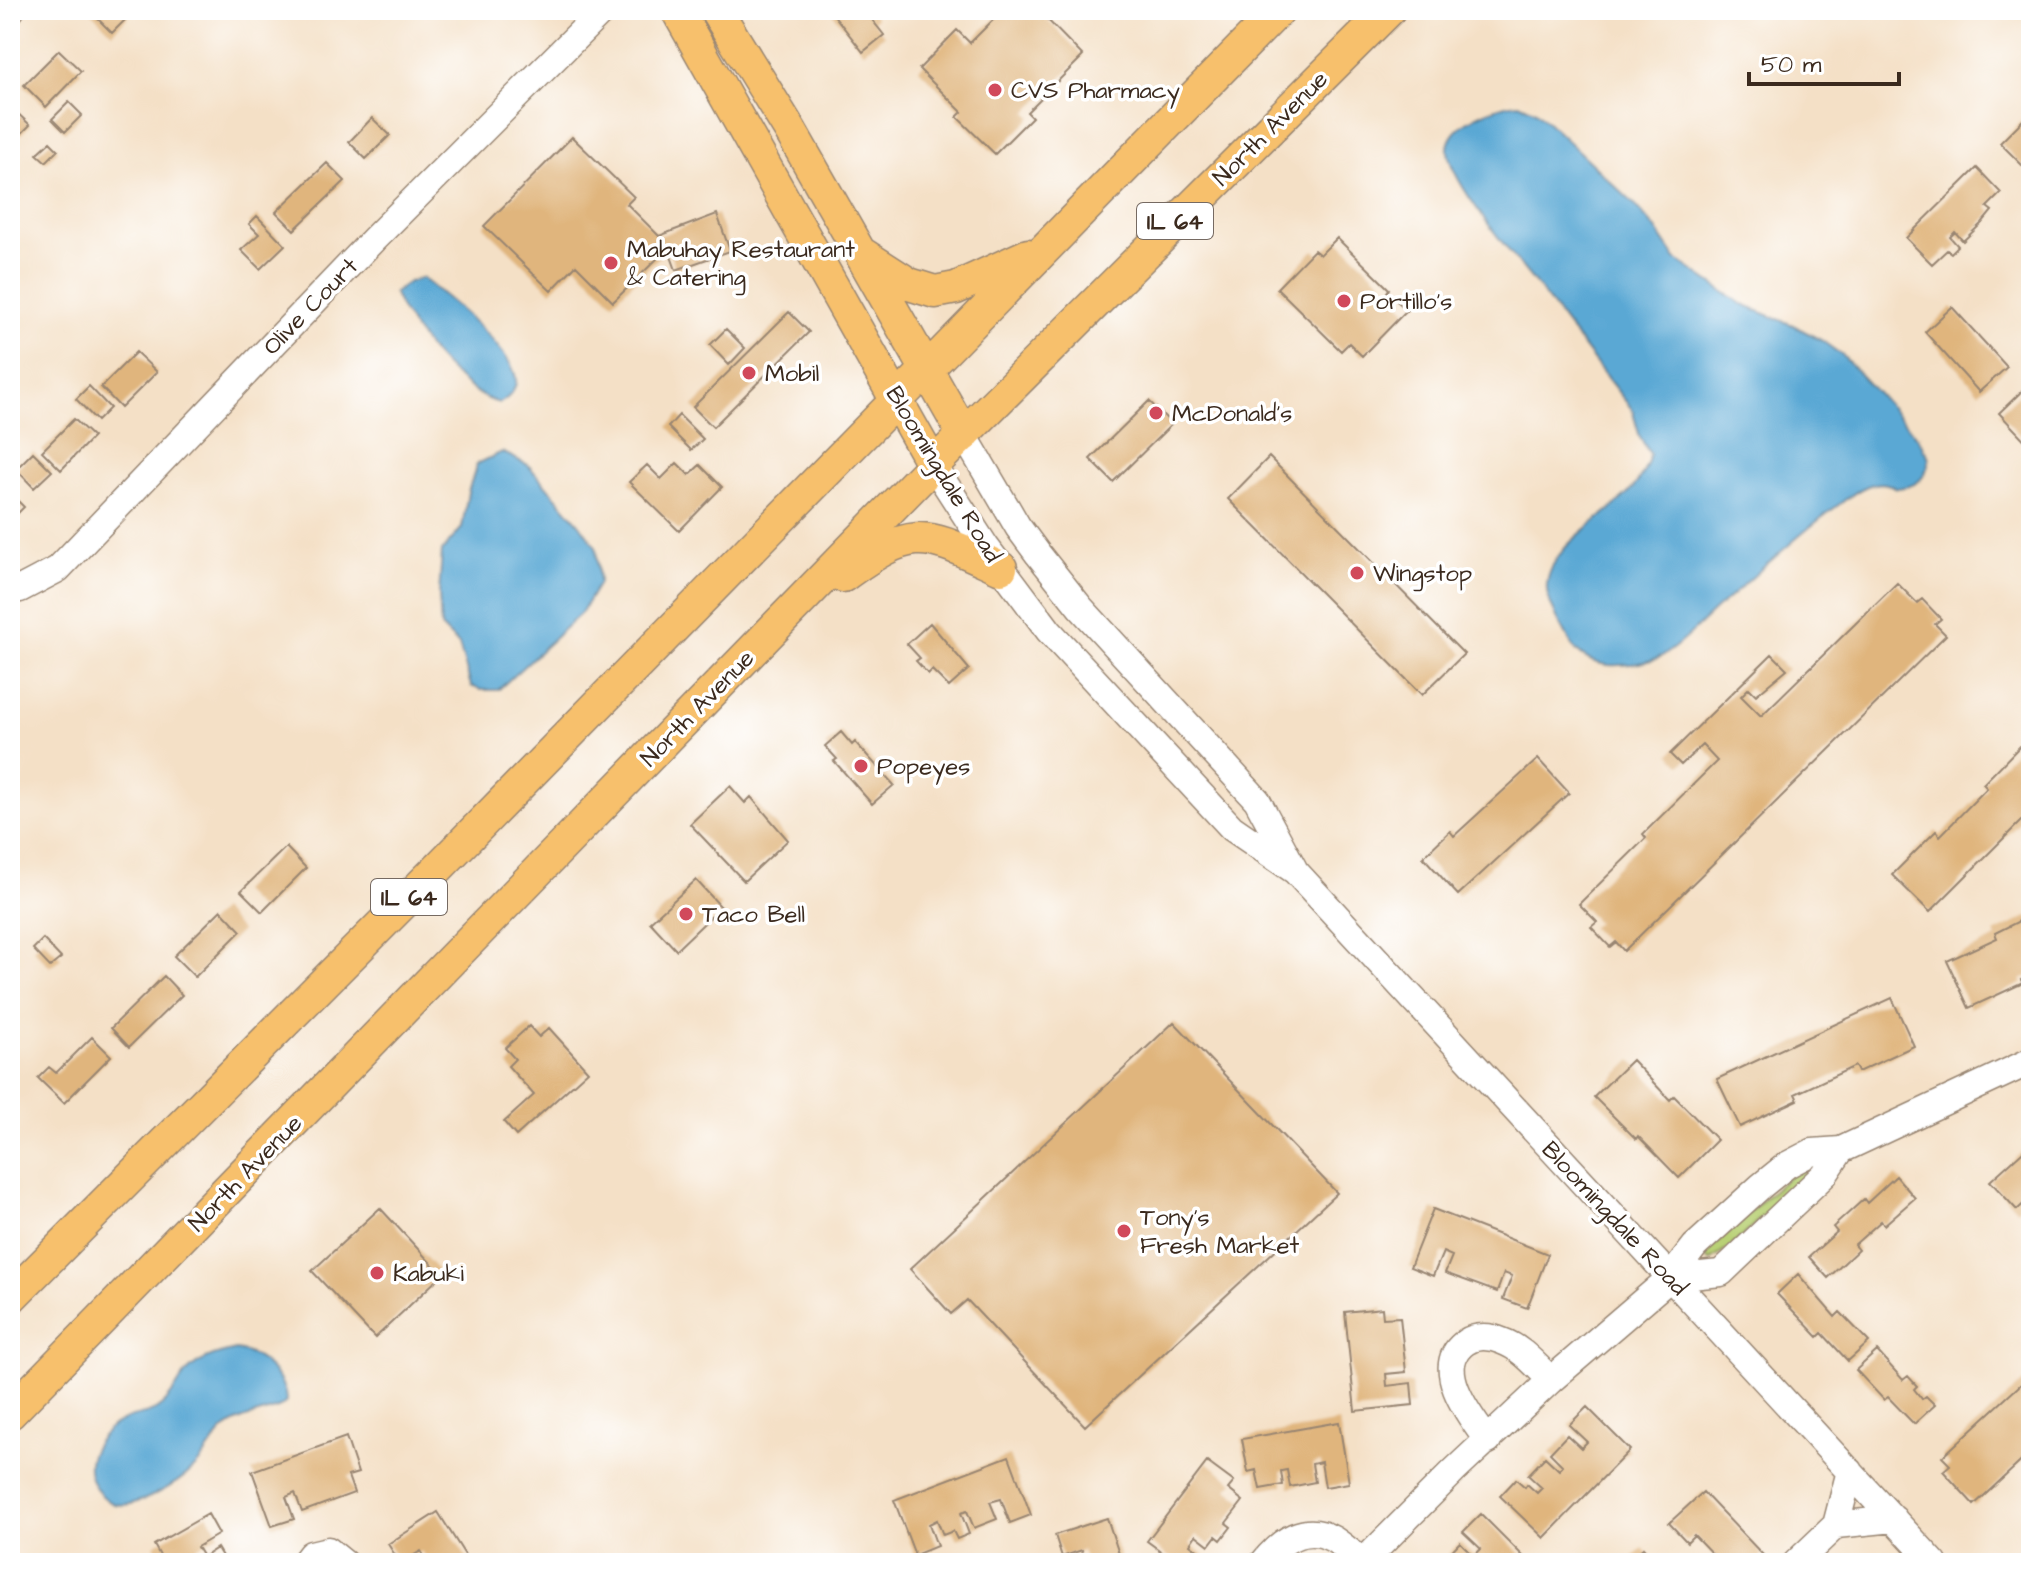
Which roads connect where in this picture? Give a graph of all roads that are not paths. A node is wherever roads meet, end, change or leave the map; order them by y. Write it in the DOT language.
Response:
graph roads {
  1 [pos="603,10"];
  2 [pos="677,10"];
  3 [pos="716,10"];
  4 [pos="1279,10"];
  5 [pos="1389,10"];
  6 [pos="1044,248"];
  7 [pos="858,251"];
  8 [pos="924,369"];
  9 [pos="897,397"];
  10 [pos="964,435"];
  11 [pos="933,465"];
  12 [pos="1001,568"];
  13 [pos="10,590"];
  14 [pos="782,621"];
  15 [pos="1295,871"];
  16 [pos="2031,1061"];
  17 [pos="1841,1150"];
  18 [pos="1670,1278"];
  19 [pos="10,1298"];
  20 [pos="1551,1380"];
  21 [pos="10,1413"];
  22 [pos="1488,1441"];
  23 [pos="1850,1471"];
  24 [pos="1894,1519"];
  25 [pos="1836,1525"];
  26 [pos="1363,1562"];
  27 [pos="304,1563"];
  28 [pos="344,1563"];
  29 [pos="1263,1563"];
  30 [pos="1796,1563"];
  31 [pos="1934,1563"];
  1 -- 13 [label="street, Olive Court"];
  2 -- 9 [label="main road, Bloomingdale Road"];
  3 -- 7 [label="main road, Bloomingdale Road"];
  4 -- 6 [label="main road, IL 64"];
  5 -- 10 [label="main road, North Avenue / IL 64"];
  6 -- 7 [label="main road"];
  6 -- 8 [label="main road, IL 64"];
  7 -- 8 [label="main road, Bloomingdale Road"];
  8 -- 9 [label="main road, IL 64"];
  8 -- 10 [label="main road, Bloomingdale Road"];
  9 -- 11 [label="main road, Bloomingdale Road"];
  9 -- 19 [label="main road, IL 64"];
  10 -- 11 [label="main road, North Avenue / IL 64"];
  10 -- 15 [label="street, Bloomingdale Road"];
  11 -- 12 [label="street, Bloomingdale Road"];
  11 -- 14 [label="main road, North Avenue / IL 64"];
  12 -- 14 [label="main road"];
  12 -- 15 [label="street, Bloomingdale Road"];
  14 -- 21 [label="main road, North Avenue / IL 64"];
  15 -- 18 [label="street, Bloomingdale Road"];
  16 -- 17 [label="street"];
  17 -- 18 [label="street"];
  17 -- 18 [label="street"];
  18 -- 20 [label="street"];
  18 -- 23 [label="street, Bloomingdale Road"];
  20 -- 22 [label="street"];
  20 -- 22 [label="street"];
  22 -- 26 [label="street"];
  23 -- 24 [label="street, Bloomingdale Road"];
  23 -- 25 [label="street"];
  24 -- 25 [label="street"];
  24 -- 31 [label="street, Bloomingdale Road"];
  25 -- 30 [label="street"];
  26 -- 29 [label="street"];
  27 -- 28 [label="street"];
}
